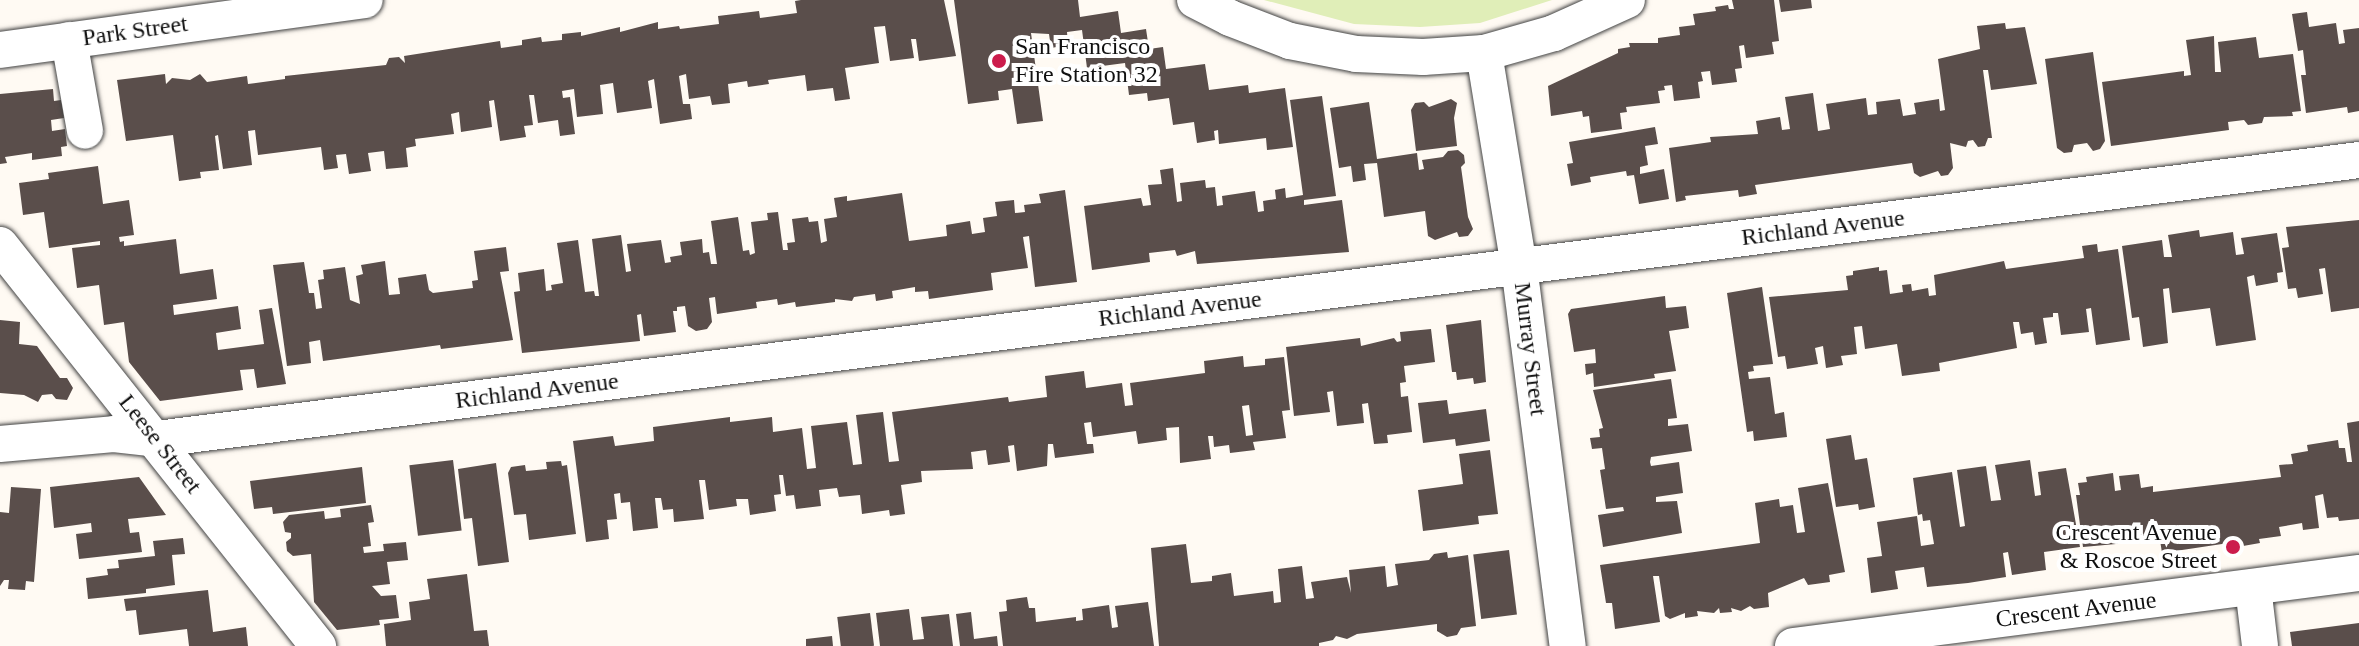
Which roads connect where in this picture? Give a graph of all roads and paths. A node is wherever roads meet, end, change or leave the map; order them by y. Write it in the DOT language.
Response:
graph roads {
  1 [pos="365,0"];
  2 [pos="1195,0"];
  3 [pos="1627,0"];
  4 [pos="69,40"];
  5 [pos="0,50"];
  6 [pos="1484,53"];
  7 [pos="85,131"];
  8 [pos="2359,160"];
  9 [pos="0,245"];
  10 [pos="1519,266"];
  11 [pos="157,439"];
  12 [pos="0,444"];
  13 [pos="2359,573"];
  14 [pos="2253,587"];
  15 [pos="1854,642"];
  16 [pos="318,646"];
  17 [pos="1568,646"];
  18 [pos="1793,646"];
  19 [pos="2260,646"];
  1 -- 4 [label="street, Park Street"];
  2 -- 6 [label="street"];
  3 -- 6 [label="street"];
  4 -- 5 [label="street, Park Street"];
  4 -- 7 [label="street"];
  6 -- 10 [label="street, Murray Street"];
  8 -- 10 [label="street, Richland Avenue"];
  9 -- 11 [label="street, Leese Street"];
  10 -- 11 [label="street, Richland Avenue"];
  10 -- 17 [label="street, Murray Street"];
  11 -- 12 [label="street, Richland Avenue"];
  11 -- 16 [label="street, Leese Street"];
  13 -- 14 [label="street, Crescent Avenue"];
  14 -- 15 [label="street, Crescent Avenue"];
  14 -- 19 [label="street"];
  15 -- 18 [label="street, Crescent Avenue"];
}
